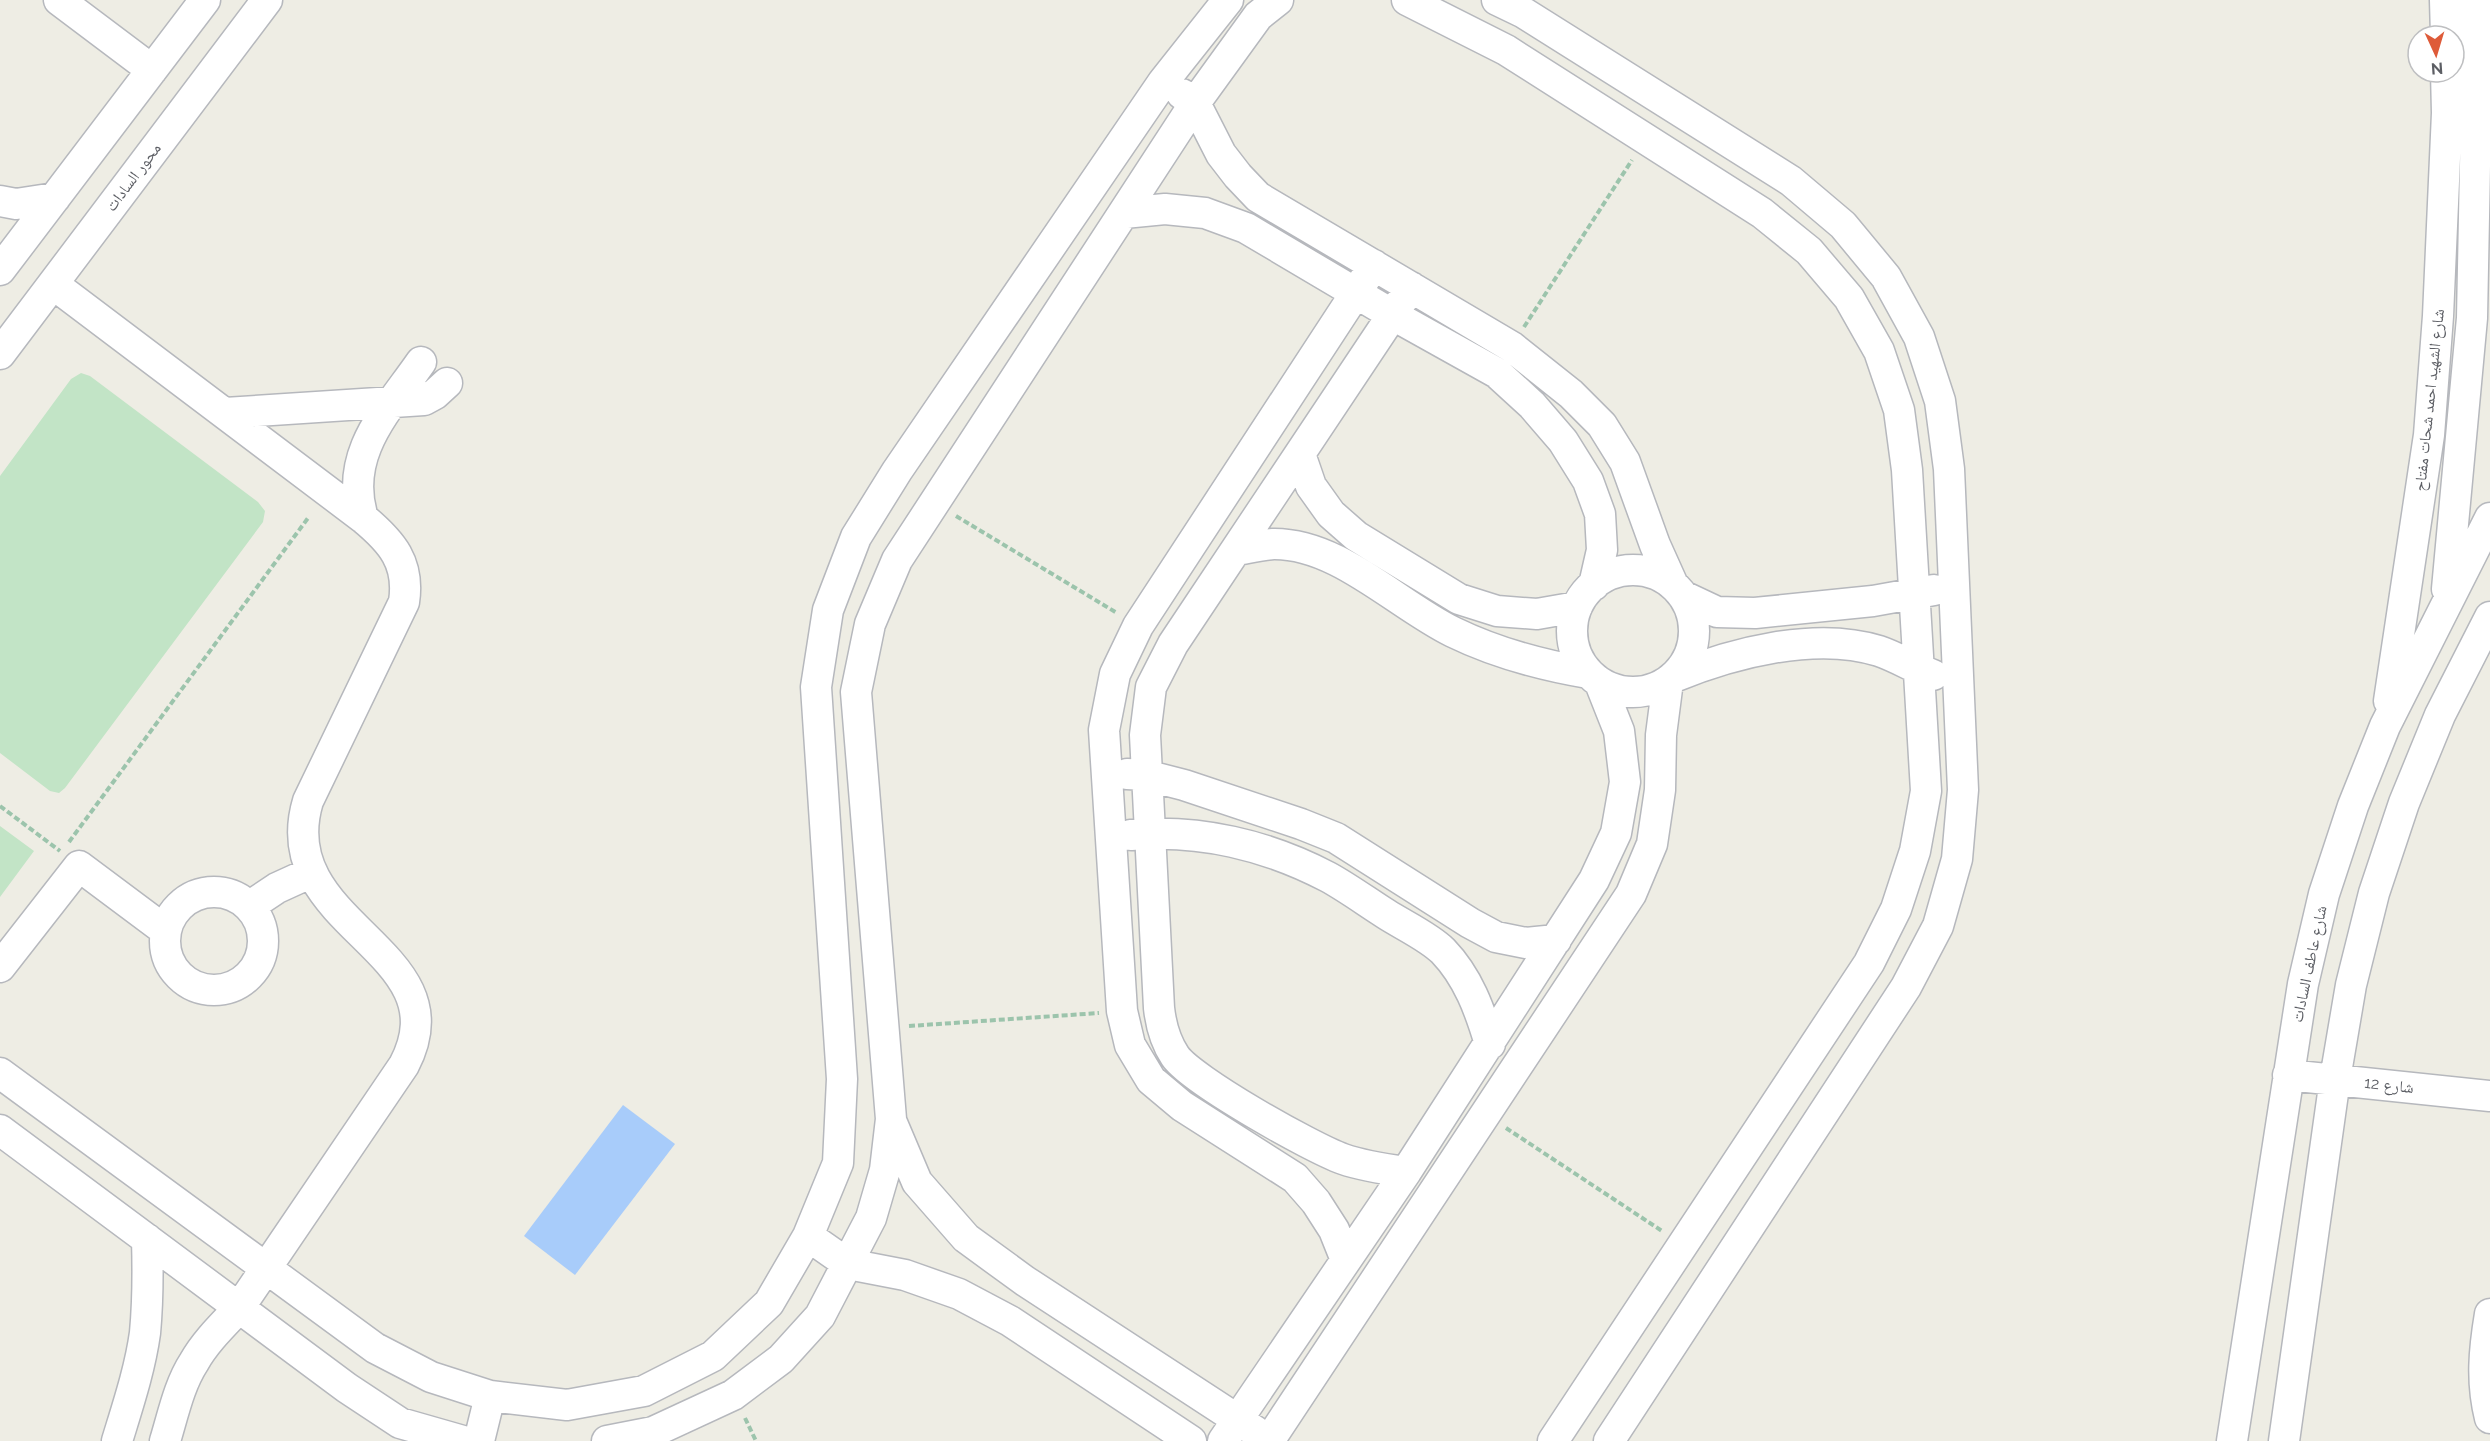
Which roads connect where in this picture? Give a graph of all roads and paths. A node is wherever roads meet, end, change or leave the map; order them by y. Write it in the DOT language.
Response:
graph roads {
  1 [pos="59,0"];
  2 [pos="205,0"];
  3 [pos="267,0"];
  4 [pos="1228,0"];
  5 [pos="1278,0"];
  6 [pos="1407,0"];
  7 [pos="1497,0"];
  8 [pos="2445,0"];
  9 [pos="2475,0"];
  10 [pos="2446,24"];
  11 [pos="152,70"];
  12 [pos="1163,82"];
  13 [pos="2446,84"];
  14 [pos="1195,103"];
  15 [pos="1646,139"];
  16 [pos="55,198"];
  17 [pos="0,201"];
  18 [pos="1124,213"];
  19 [pos="1374,265"];
  20 [pos="0,270"];
  21 [pos="53,284"];
  22 [pos="1411,287"];
  23 [pos="1356,293"];
  24 [pos="1393,315"];
  25 [pos="2438,316"];
  26 [pos="2481,321"];
  27 [pos="1512,346"];
  28 [pos="0,354"];
  29 [pos="421,362"];
  30 [pos="447,383"];
  31 [pos="392,404"];
  32 [pos="225,413"];
  33 [pos="1300,454"];
  34 [pos="935,504"];
  35 [pos="308,518"];
  36 [pos="363,518"];
  37 [pos="2490,518"];
  38 [pos="1236,550"];
  39 [pos="1954,586"];
  40 [pos="1678,591"];
  41 [pos="1914,593"];
  42 [pos="1585,596"];
  43 [pos="2445,610"];
  44 [pos="2490,617"];
  45 [pos="1138,626"];
  46 [pos="1918,670"];
  47 [pos="1594,678"];
  48 [pos="1671,679"];
  49 [pos="1959,683"];
  50 [pos="2385,726"];
  51 [pos="1106,772"];
  52 [pos="1145,775"];
  53 [pos="0,806"];
  54 [pos="1150,833"];
  55 [pos="1112,836"];
  56 [pos="312,872"];
  57 [pos="250,906"];
  58 [pos="166,931"];
  59 [pos="1556,940"];
  60 [pos="0,967"];
  61 [pos="1122,1011"];
  62 [pos="884,1028"];
  63 [pos="1490,1044"];
  64 [pos="0,1073"];
  65 [pos="2288,1075"];
  66 [pos="2335,1079"];
  67 [pos="2490,1096"];
  68 [pos="1485,1115"];
  69 [pos="891,1119"];
  70 [pos="0,1130"];
  71 [pos="1406,1172"];
  72 [pos="808,1236"];
  73 [pos="147,1239"];
  74 [pos="1683,1245"];
  75 [pos="1346,1260"];
  76 [pos="848,1263"];
  77 [pos="266,1268"];
  78 [pos="239,1308"];
  79 [pos="2490,1314"];
  80 [pos="490,1396"];
  81 [pos="2288,1407"];
  82 [pos="2490,1418"];
  83 [pos="1231,1430"];
  84 [pos="400,1432"];
  85 [pos="117,1441"];
  86 [pos="165,1441"];
  87 [pos="463,1441"];
  88 [pos="479,1441"];
  89 [pos="607,1441"];
  90 [pos="1191,1441"];
  91 [pos="1269,1441"];
  92 [pos="1553,1441"];
  93 [pos="1609,1441"];
  94 [pos="2232,1441"];
  95 [pos="2284,1441"];
  96 [pos="2299,1441"];
  1 -- 11 [label="street"];
  2 -- 11 [label="street"];
  3 -- 21 [label="street, محور السادات"];
  4 -- 12 [label="street"];
  5 -- 14 [label="street"];
  6 -- 15 [label="street"];
  7 -- 39 [label="street"];
  8 -- 10 [label="street"];
  9 -- 26 [label="street, شارع الشهيد احمد شحات مفتاح"];
  11 -- 16 [label="street"];
  12 -- 14 [label="street"];
  12 -- 72 [label="street"];
  13 -- 25 [label="street, شارع الشهيد احمد شحات مفتاح"];
  14 -- 18 [label="street"];
  14 -- 19 [label="street"];
  15 -- 27 [label="path"];
  15 -- 41 [label="street"];
  16 -- 17 [label="street"];
  16 -- 20 [label="street"];
  18 -- 23 [label="street"];
  18 -- 34 [label="street"];
  19 -- 22 [label="street"];
  19 -- 23 [label="street"];
  21 -- 28 [label="street, محور السادات"];
  21 -- 32 [label="street"];
  22 -- 24 [label="street"];
  22 -- 27 [label="street"];
  23 -- 24 [label="street"];
  23 -- 45 [label="street"];
  24 -- 33 [label="street"];
  24 -- 42 [label="street"];
  25 -- 26 [label="street"];
  25 -- 50 [label="street, شارع الشهيد احمد شحات مفتاح"];
  26 -- 43 [label="street, شارع الشهيد احمد شحات مفتاح"];
  27 -- 40 [label="street"];
  29 -- 31 [label="street"];
  30 -- 31 [label="street"];
  31 -- 32 [label="street"];
  31 -- 36 [label="street"];
  32 -- 36 [label="street"];
  33 -- 38 [label="street"];
  33 -- 42 [label="street"];
  34 -- 45 [label="path"];
  34 -- 62 [label="street"];
  35 -- 53 [label="path"];
  36 -- 56 [label="street"];
  37 -- 43 [label="street, شارع عاطف السادات"];
  38 -- 47 [label="street"];
  38 -- 52 [label="street"];
  39 -- 41 [label="street"];
  39 -- 49 [label="street"];
  40 -- 41 [label="street"];
  40 -- 42 [label="street"];
  40 -- 48 [label="street"];
  41 -- 46 [label="street"];
  42 -- 47 [label="street"];
  43 -- 50 [label="street, شارع عاطف السادات"];
  44 -- 66 [label="street"];
  45 -- 51 [label="street"];
  46 -- 48 [label="street"];
  46 -- 49 [label="street"];
  46 -- 74 [label="street"];
  47 -- 48 [label="street"];
  47 -- 59 [label="street"];
  48 -- 68 [label="street"];
  49 -- 93 [label="street"];
  50 -- 65 [label="street, شارع عاطف السادات"];
  51 -- 52 [label="street"];
  51 -- 55 [label="street"];
  52 -- 54 [label="street"];
  52 -- 59 [label="street"];
  54 -- 55 [label="street"];
  54 -- 63 [label="street"];
  54 -- 71 [label="street"];
  55 -- 61 [label="street"];
  56 -- 57 [label="street"];
  56 -- 77 [label="street"];
  57 -- 58 [label="street"];
  57 -- 58 [label="street"];
  58 -- 60 [label="street"];
  59 -- 63 [label="street"];
  61 -- 62 [label="path"];
  61 -- 75 [label="street"];
  62 -- 69 [label="street"];
  63 -- 71 [label="street"];
  64 -- 77 [label="street"];
  65 -- 66 [label="street, شارع 12"];
  65 -- 94 [label="street, شارع عاطف السادات"];
  66 -- 67 [label="street, شارع 12"];
  66 -- 81 [label="street"];
  68 -- 74 [label="path"];
  68 -- 91 [label="street"];
  69 -- 76 [label="street"];
  69 -- 83 [label="street"];
  70 -- 73 [label="street"];
  71 -- 75 [label="street"];
  72 -- 76 [label="street"];
  72 -- 80 [label="street"];
  73 -- 78 [label="street"];
  73 -- 85 [label="street"];
  74 -- 92 [label="street"];
  75 -- 83 [label="street"];
  76 -- 89 [label="street"];
  76 -- 90 [label="street"];
  77 -- 78 [label="street"];
  77 -- 80 [label="street"];
  78 -- 84 [label="street"];
  78 -- 86 [label="street"];
  79 -- 82 [label="street"];
  80 -- 88 [label="street"];
  81 -- 95 [label="street"];
  81 -- 96 [label="street"];
  83 -- 91 [label="street"];
  84 -- 87 [label="street"];
}
